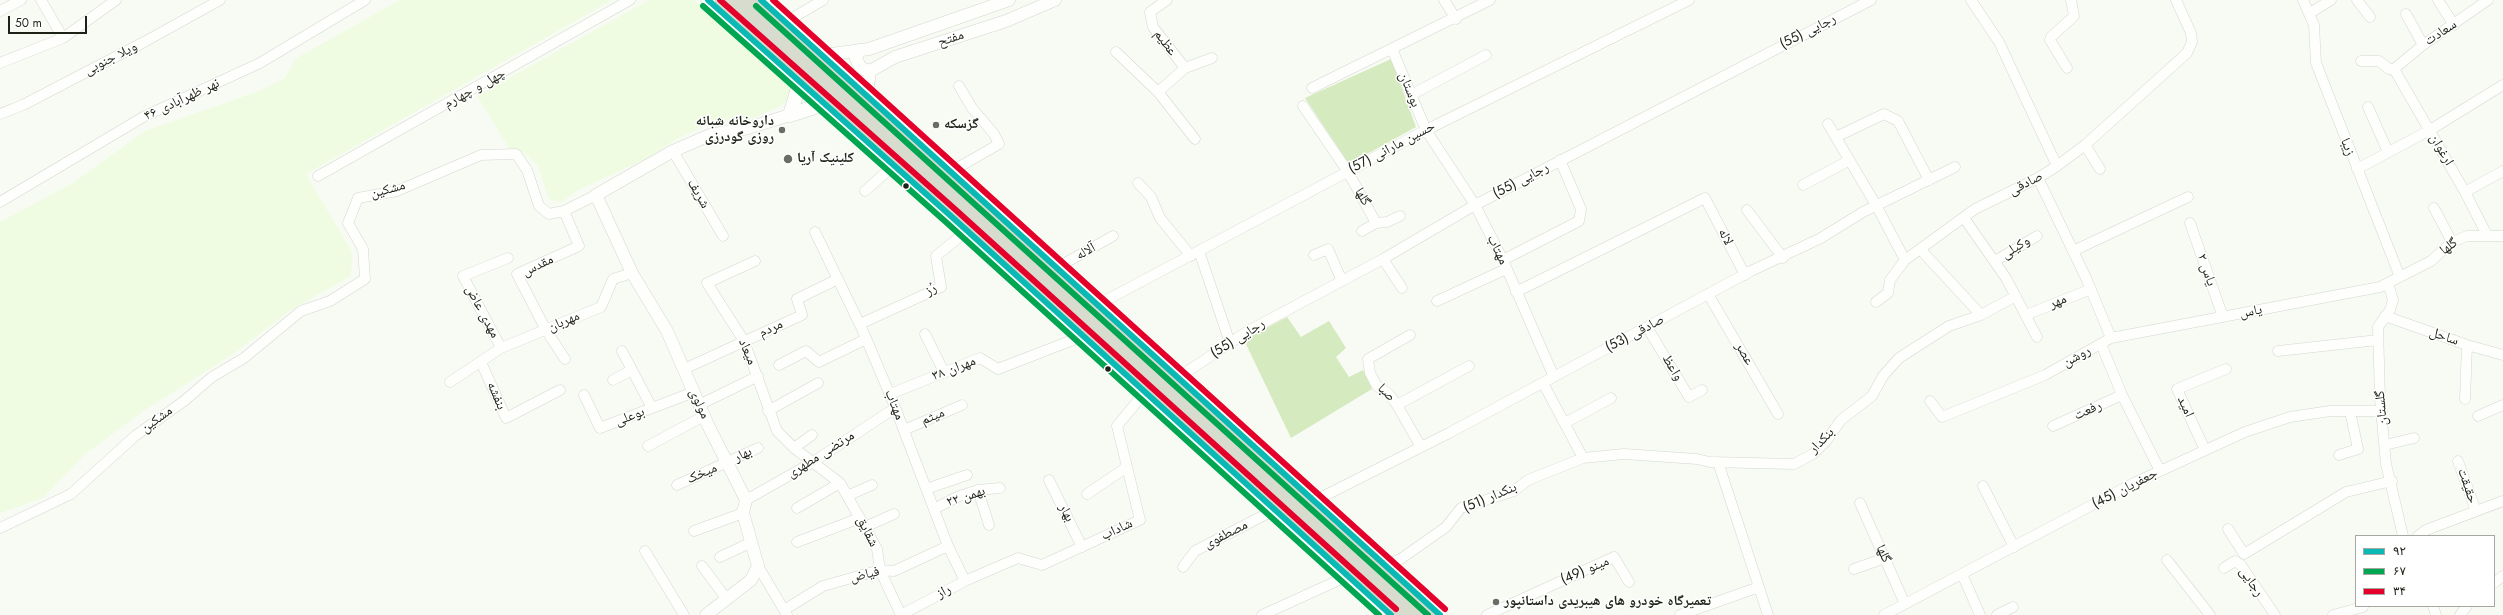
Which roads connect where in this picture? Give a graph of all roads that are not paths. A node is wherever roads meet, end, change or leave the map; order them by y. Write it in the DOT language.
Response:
graph roads {
  1 [pos="21,0"];
  2 [pos="41,0"];
  3 [pos="116,0"];
  4 [pos="220,0"];
  5 [pos="365,0"];
  6 [pos="630,0"];
  7 [pos="708,0"];
  8 [pos="723,0"];
  9 [pos="746,0"];
  10 [pos="761,0"];
  11 [pos="823,0"];
  12 [pos="1009,0"];
  13 [pos="1055,0"];
  14 [pos="1167,0"];
  15 [pos="1444,0"];
  16 [pos="1490,0"];
  17 [pos="1689,0"];
  18 [pos="1871,0"];
  19 [pos="1971,0"];
  20 [pos="2071,0"];
  21 [pos="2176,0"];
  22 [pos="2303,0"];
  23 [pos="2331,0"];
  24 [pos="2357,0"];
  25 [pos="2438,0"];
  26 [pos="2488,0"];
  27 [pos="0,11"];
  28 [pos="2310,13"];
  29 [pos="2406,14"];
  30 [pos="2370,17"];
  31 [pos="1456,19"];
  32 [pos="786,22"];
  33 [pos="2454,25"];
  34 [pos="60,39"];
  35 [pos="2423,45"];
  36 [pos="1392,49"];
  37 [pos="859,50"];
  38 [pos="1116,52"];
  39 [pos="824,55"];
  40 [pos="1486,55"];
  41 [pos="1212,58"];
  42 [pos="2360,61"];
  43 [pos="0,63"];
  44 [pos="1185,68"];
  45 [pos="2067,68"];
  46 [pos="2395,68"];
  47 [pos="870,71"];
  48 [pos="800,82"];
  49 [pos="2503,85"];
  50 [pos="959,86"];
  51 [pos="1312,88"];
  52 [pos="1158,92"];
  53 [pos="867,94"];
  54 [pos="1411,95"];
  55 [pos="824,104"];
  56 [pos="1303,106"];
  57 [pos="2368,107"];
  58 [pos="0,114"];
  59 [pos="790,115"];
  60 [pos="1828,124"];
  61 [pos="1426,130"];
  62 [pos="2430,130"];
  63 [pos="1836,137"];
  64 [pos="1195,139"];
  65 [pos="2085,145"];
  66 [pos="673,151"];
  67 [pos="2388,152"];
  68 [pos="1560,160"];
  69 [pos="1848,161"];
  70 [pos="894,165"];
  71 [pos="1955,166"];
  72 [pos="2057,166"];
  73 [pos="2100,169"];
  74 [pos="2356,170"];
  75 [pos="952,171"];
  76 [pos="2503,171"];
  77 [pos="1348,172"];
  78 [pos="318,176"];
  79 [pos="2038,178"];
  80 [pos="1929,180"];
  81 [pos="1138,183"];
  82 [pos="1803,185"];
  83 [pos="866,191"];
  84 [pos="2465,192"];
  85 [pos="596,195"];
  86 [pos="2188,197"];
  87 [pos="0,202"];
  88 [pos="1475,206"];
  89 [pos="1876,206"];
  90 [pos="2434,208"];
  91 [pos="1747,210"];
  92 [pos="564,212"];
  93 [pos="1400,216"];
  94 [pos="1964,218"];
  95 [pos="1376,223"];
  96 [pos="2190,223"];
  97 [pos="967,231"];
  98 [pos="1362,231"];
  99 [pos="815,232"];
  100 [pos="2487,235"];
  101 [pos="722,236"];
  102 [pos="1113,236"];
  103 [pos="2037,236"];
  104 [pos="2503,236"];
  105 [pos="2452,242"];
  106 [pos="1920,249"];
  107 [pos="2073,251"];
  108 [pos="1195,253"];
  109 [pos="1314,255"];
  110 [pos="508,258"];
  111 [pos="1783,258"];
  112 [pos="1383,259"];
  113 [pos="1905,260"];
  114 [pos="755,261"];
  115 [pos="1995,261"];
  116 [pos="1504,265"];
  117 [pos="1058,267"];
  118 [pos="632,273"];
  119 [pos="1745,275"];
  120 [pos="2400,277"];
  121 [pos="838,279"];
  122 [pos="1342,281"];
  123 [pos="2388,283"];
  124 [pos="1402,288"];
  125 [pos="2090,289"];
  126 [pos="1516,292"];
  127 [pos="1708,294"];
  128 [pos="2016,296"];
  129 [pos="1437,301"];
  130 [pos="1876,302"];
  131 [pos="1099,304"];
  132 [pos="1981,315"];
  133 [pos="2026,315"];
  134 [pos="2386,316"];
  135 [pos="2223,317"];
  136 [pos="860,324"];
  137 [pos="1647,327"];
  138 [pos="546,330"];
  139 [pos="924,334"];
  140 [pos="1410,335"];
  141 [pos="1083,336"];
  142 [pos="2037,338"];
  143 [pos="2111,338"];
  144 [pos="866,339"];
  145 [pos="2378,340"];
  146 [pos="744,341"];
  147 [pos="1230,343"];
  148 [pos="2101,344"];
  149 [pos="2466,345"];
  150 [pos="501,348"];
  151 [pos="622,351"];
  152 [pos="2278,351"];
  153 [pos="2503,355"];
  154 [pos="565,358"];
  155 [pos="482,362"];
  156 [pos="779,365"];
  157 [pos="1469,366"];
  158 [pos="684,369"];
  159 [pos="2226,369"];
  160 [pos="632,370"];
  161 [pos="944,372"];
  162 [pos="758,376"];
  163 [pos="1179,377"];
  164 [pos="1554,377"];
  165 [pos="613,380"];
  166 [pos="450,382"];
  167 [pos="818,383"];
  168 [pos="1543,383"];
  169 [pos="560,390"];
  170 [pos="1702,390"];
  171 [pos="694,392"];
  172 [pos="1144,392"];
  173 [pos="890,394"];
  174 [pos="584,395"];
  175 [pos="2122,395"];
  176 [pos="1611,398"];
  177 [pos="2465,399"];
  178 [pos="1930,401"];
  179 [pos="962,404"];
  180 [pos="1397,405"];
  181 [pos="2503,406"];
  182 [pos="652,408"];
  183 [pos="895,408"];
  184 [pos="701,410"];
  185 [pos="768,410"];
  186 [pos="2350,411"];
  187 [pos="2382,411"];
  188 [pos="1778,414"];
  189 [pos="2478,416"];
  190 [pos="1565,423"];
  191 [pos="2053,426"];
  192 [pos="904,430"];
  193 [pos="812,435"];
  194 [pos="2414,438"];
  195 [pos="2385,445"];
  196 [pos="648,446"];
  197 [pos="1421,447"];
  198 [pos="758,448"];
  199 [pos="794,448"];
  200 [pos="2205,450"];
  201 [pos="2339,455"];
  202 [pos="1583,458"];
  203 [pos="2458,461"];
  204 [pos="728,462"];
  205 [pos="813,462"];
  206 [pos="1718,462"];
  207 [pos="1127,466"];
  208 [pos="2160,471"];
  209 [pos="967,475"];
  210 [pos="1049,480"];
  211 [pos="2392,481"];
  212 [pos="840,483"];
  213 [pos="677,485"];
  214 [pos="872,485"];
  215 [pos="1983,486"];
  216 [pos="1000,488"];
  217 [pos="926,489"];
  218 [pos="978,490"];
  219 [pos="1087,494"];
  220 [pos="847,496"];
  221 [pos="746,500"];
  222 [pos="1314,501"];
  223 [pos="2503,501"];
  224 [pos="1860,503"];
  225 [pos="798,508"];
  226 [pos="934,509"];
  227 [pos="1274,510"];
  228 [pos="2476,511"];
  229 [pos="743,513"];
  230 [pos="894,514"];
  231 [pos="860,518"];
  232 [pos="989,525"];
  233 [pos="865,527"];
  234 [pos="0,528"];
  235 [pos="2228,529"];
  236 [pos="694,531"];
  237 [pos="2403,535"];
  238 [pos="2419,535"];
  239 [pos="752,542"];
  240 [pos="798,542"];
  241 [pos="948,546"];
  242 [pos="1082,546"];
  243 [pos="2014,547"];
  244 [pos="645,551"];
  245 [pos="720,557"];
  246 [pos="1885,558"];
  247 [pos="2167,560"];
  248 [pos="702,566"];
  249 [pos="758,566"];
  250 [pos="1386,566"];
  251 [pos="1183,567"];
  252 [pos="2224,568"];
  253 [pos="1854,569"];
  254 [pos="880,570"];
  255 [pos="1962,574"];
  256 [pos="1348,576"];
  257 [pos="2503,576"];
  258 [pos="965,581"];
  259 [pos="1629,582"];
  260 [pos="2495,582"];
  261 [pos="1759,587"];
  262 [pos="726,598"];
  263 [pos="1905,604"];
  264 [pos="2466,607"];
  265 [pos="2013,608"];
  266 [pos="2364,609"];
  267 [pos="786,612"];
  268 [pos="684,615"];
  269 [pos="706,615"];
  270 [pos="901,615"];
  271 [pos="1262,615"];
  272 [pos="1391,615"];
  273 [pos="1406,615"];
  274 [pos="1429,615"];
  275 [pos="1440,615"];
  276 [pos="1487,615"];
  277 [pos="1680,615"];
  278 [pos="1768,615"];
  279 [pos="1884,615"];
  280 [pos="1980,615"];
  281 [pos="1997,615"];
  282 [pos="2210,615"];
  283 [pos="2275,615"];
  284 [pos="2333,615"];
  285 [pos="2460,615"];
  1 -- 27 [label="street"];
  2 -- 34 [label="street"];
  3 -- 34 [label="street"];
  4 -- 58 [label="street, ویلا جنوبی"];
  5 -- 87 [label="street, نهر ظهرآبادی ۴۶"];
  6 -- 78 [label="street, چهل و چهارم"];
  7 -- 48 [label="main road"];
  8 -- 273 [label="highway"];
  9 -- 274 [label="highway"];
  10 -- 32 [label="main road"];
  11 -- 32 [label="street"];
  12 -- 37 [label="street, مفتح"];
  13 -- 47 [label="street, مفتح"];
  14 -- 44 [label="street, عظیم"];
  15 -- 31 [label="street"];
  16 -- 31 [label="street"];
  17 -- 61 [label="street, حسین مارانی (57)"];
  18 -- 68 [label="street, رجایی (55)"];
  19 -- 72 [label="street"];
  20 -- 45 [label="street"];
  21 -- 65 [label="street, صادقی"];
  22 -- 28 [label="street, زیبا"];
  23 -- 28 [label="street"];
  24 -- 30 [label="street"];
  25 -- 33 [label="street"];
  26 -- 33 [label="street, سعادت"];
  28 -- 74 [label="street, زیبا"];
  29 -- 35 [label="street"];
  31 -- 36 [label="street"];
  32 -- 39 [label="main road"];
  33 -- 35 [label="street, سعادت"];
  34 -- 43 [label="street"];
  35 -- 46 [label="street, سعادت"];
  36 -- 51 [label="street"];
  36 -- 54 [label="street, بوستان"];
  37 -- 39 [label="street, مفتح"];
  37 -- 47 [label="street"];
  38 -- 52 [label="street"];
  39 -- 53 [label="main road"];
  40 -- 54 [label="street"];
  41 -- 44 [label="street"];
  42 -- 46 [label="street"];
  44 -- 52 [label="street"];
  46 -- 62 [label="street, ارغوان"];
  47 -- 53 [label="street"];
  48 -- 55 [label="main road"];
  48 -- 59 [label="main road"];
  49 -- 62 [label="street"];
  50 -- 75 [label="street"];
  52 -- 64 [label="street"];
  53 -- 75 [label="main road"];
  54 -- 61 [label="street, بوستان"];
  55 -- 59 [label="main road"];
  55 -- 70 [label="main road"];
  56 -- 77 [label="street, گلها"];
  57 -- 67 [label="street"];
  59 -- 66 [label="street"];
  60 -- 63 [label="street"];
  61 -- 77 [label="street, حسین مارانی (57)"];
  61 -- 88 [label="street, مهتاب"];
  62 -- 67 [label="street"];
  62 -- 84 [label="street, ارغوان"];
  63 -- 69 [label="street"];
  63 -- 80 [label="street"];
  65 -- 72 [label="street, صادقی"];
  65 -- 73 [label="street"];
  66 -- 85 [label="street"];
  66 -- 101 [label="street, شریف"];
  67 -- 74 [label="street"];
  68 -- 88 [label="street, رجایی (55)"];
  68 -- 116 [label="street"];
  69 -- 82 [label="street"];
  69 -- 89 [label="street"];
  70 -- 83 [label="street"];
  70 -- 97 [label="main road"];
  71 -- 80 [label="street, صادقی (53)"];
  72 -- 79 [label="street, صادقی"];
  74 -- 120 [label="street, زیبا"];
  75 -- 117 [label="main road"];
  76 -- 84 [label="street"];
  77 -- 95 [label="street, گلها"];
  77 -- 108 [label="street, حسین مارانی (57)"];
  79 -- 94 [label="street, صادقی"];
  79 -- 107 [label="street"];
  80 -- 89 [label="street, صادقی (53)"];
  81 -- 108 [label="street"];
  84 -- 100 [label="street, ارغوان"];
  85 -- 92 [label="street"];
  85 -- 118 [label="street, مولوی"];
  86 -- 107 [label="street"];
  88 -- 112 [label="street, رجایی (55)"];
  88 -- 116 [label="street, مهتاب"];
  89 -- 111 [label="street, صادقی (53)"];
  89 -- 113 [label="street"];
  90 -- 105 [label="street"];
  91 -- 111 [label="street"];
  92 -- 138 [label="street, مقدس"];
  92 -- 234 [label="street, مشکین"];
  93 -- 95 [label="street"];
  94 -- 106 [label="street, صادقی"];
  94 -- 115 [label="street"];
  95 -- 98 [label="street"];
  96 -- 135 [label="street, یاس ۲"];
  97 -- 136 [label="street, رُز"];
  97 -- 141 [label="main road"];
  99 -- 121 [label="street, مهتاب"];
  100 -- 104 [label="street, گلها"];
  100 -- 105 [label="street, گلها"];
  102 -- 117 [label="street, آلاله"];
  103 -- 115 [label="street, وکیلی"];
  105 -- 120 [label="street, گلها"];
  106 -- 113 [label="street, صادقی"];
  106 -- 132 [label="street"];
  107 -- 125 [label="street"];
  108 -- 131 [label="street, حسین مارانی (57)"];
  108 -- 147 [label="street"];
  109 -- 122 [label="street"];
  110 -- 150 [label="street, مهدی عاض"];
  111 -- 119 [label="street, صادقی (53)"];
  112 -- 122 [label="street, رجایی (55)"];
  112 -- 124 [label="street"];
  113 -- 130 [label="street, صادقی"];
  114 -- 146 [label="street, میعاد"];
  115 -- 128 [label="street"];
  116 -- 126 [label="street, مهتاب"];
  116 -- 129 [label="street"];
  117 -- 131 [label="main road"];
  118 -- 138 [label="street, مهربان"];
  118 -- 158 [label="street, مولوی"];
  119 -- 126 [label="street, لاله"];
  119 -- 127 [label="street, صادقی (53)"];
  120 -- 123 [label="street, یاس"];
  121 -- 136 [label="street, مهتاب"];
  121 -- 146 [label="street, مردم"];
  122 -- 147 [label="street, رجایی (55)"];
  123 -- 134 [label="street, گلستان"];
  123 -- 135 [label="street, یاس"];
  125 -- 133 [label="street, مهر"];
  125 -- 143 [label="street"];
  126 -- 164 [label="street, مهتاب"];
  127 -- 137 [label="street, صادقی (53)"];
  127 -- 188 [label="street, عصر"];
  128 -- 132 [label="street, بنکدار"];
  128 -- 133 [label="street"];
  131 -- 163 [label="main road"];
  132 -- 206 [label="street, بنکدار"];
  133 -- 142 [label="street"];
  134 -- 145 [label="street, گلستان"];
  134 -- 149 [label="street, ساحل"];
  135 -- 143 [label="street, یاس"];
  136 -- 144 [label="street, مهتاب"];
  137 -- 164 [label="street, صادقی (53)"];
  137 -- 170 [label="street, واعظ"];
  138 -- 150 [label="street, مهربان"];
  138 -- 154 [label="street"];
  139 -- 161 [label="street"];
  140 -- 180 [label="street, صبا"];
  141 -- 161 [label="street, مهران ۳۸"];
  141 -- 172 [label="main road"];
  143 -- 148 [label="street, یاس"];
  144 -- 156 [label="street"];
  144 -- 173 [label="street, مهتاب"];
  145 -- 152 [label="street"];
  145 -- 187 [label="street, گلستان"];
  146 -- 158 [label="street, مردم"];
  146 -- 162 [label="street, میعاد"];
  147 -- 163 [label="street, رجایی (55)"];
  148 -- 175 [label="street, روشن"];
  148 -- 178 [label="street, روشن"];
  149 -- 153 [label="street, ساحل"];
  149 -- 177 [label="street"];
  150 -- 155 [label="street, مهربان"];
  151 -- 160 [label="street"];
  155 -- 166 [label="street, مهربان"];
  155 -- 169 [label="street, بنفشه"];
  157 -- 180 [label="street"];
  158 -- 171 [label="street, مولوی"];
  159 -- 200 [label="street, امید"];
  160 -- 165 [label="street"];
  160 -- 182 [label="street"];
  161 -- 173 [label="street, مهران ۳۸"];
  162 -- 184 [label="street"];
  162 -- 185 [label="street, میعاد"];
  163 -- 222 [label="main road"];
  164 -- 168 [label="street, صادقی (53)"];
  167 -- 185 [label="street"];
  168 -- 190 [label="street"];
  168 -- 197 [label="street, صادقی (53)"];
  171 -- 182 [label="street, بوعلی"];
  171 -- 184 [label="street, مولوی"];
  172 -- 207 [label="street, شاداب"];
  172 -- 227 [label="main road"];
  173 -- 183 [label="street, مهتاب"];
  174 -- 182 [label="street, بوعلی"];
  175 -- 191 [label="street, رفعت"];
  175 -- 208 [label="street, روشن"];
  176 -- 190 [label="street"];
  179 -- 192 [label="street, میثم"];
  180 -- 197 [label="street, صبا"];
  181 -- 189 [label="street"];
  183 -- 192 [label="street, مهتاب"];
  183 -- 205 [label="street, مرتضی مطهری"];
  184 -- 196 [label="street"];
  184 -- 204 [label="street, مولوی"];
  185 -- 199 [label="street, میعاد"];
  186 -- 187 [label="street, جعفریان (45)"];
  186 -- 200 [label="street, جعفریان (45)"];
  186 -- 201 [label="street"];
  187 -- 195 [label="street, گلستان"];
  190 -- 202 [label="street"];
  192 -- 217 [label="street, مهتاب"];
  193 -- 199 [label="street"];
  194 -- 195 [label="street"];
  195 -- 211 [label="street, گلستان"];
  197 -- 222 [label="street, صادقی (53)"];
  198 -- 204 [label="street, بهار"];
  199 -- 205 [label="street, میعاد"];
  200 -- 208 [label="street, جعفریان (45)"];
  202 -- 206 [label="street, بنکدار"];
  202 -- 250 [label="street, بنکدار (51)"];
  203 -- 228 [label="street, حقیقت"];
  204 -- 213 [label="street, میخک"];
  204 -- 221 [label="street, مولوی"];
  205 -- 212 [label="street, شقایق"];
  205 -- 221 [label="street, مرتضی مطهری"];
  206 -- 261 [label="street"];
  207 -- 219 [label="street"];
  207 -- 242 [label="street, شاداب"];
  208 -- 243 [label="street, جعفریان (45)"];
  209 -- 217 [label="street"];
  210 -- 242 [label="street, بهار"];
  211 -- 235 [label="street"];
  211 -- 237 [label="street, گلستان"];
  212 -- 220 [label="street, شقایق"];
  212 -- 225 [label="street"];
  214 -- 220 [label="street"];
  215 -- 243 [label="street"];
  216 -- 218 [label="street, ۲۲ بهمن"];
  217 -- 226 [label="street, مهتاب"];
  218 -- 226 [label="street, ۲۲ بهمن"];
  218 -- 232 [label="street"];
  220 -- 231 [label="street, شقایق"];
  221 -- 229 [label="street"];
  222 -- 250 [label="main road"];
  223 -- 228 [label="street"];
  224 -- 246 [label="street, گلها"];
  226 -- 241 [label="street, مهتاب"];
  227 -- 251 [label="street, مصطفوی"];
  227 -- 256 [label="main road"];
  228 -- 238 [label="street"];
  229 -- 236 [label="street"];
  229 -- 239 [label="street"];
  230 -- 233 [label="street"];
  231 -- 233 [label="street, شقایق"];
  231 -- 240 [label="street"];
  233 -- 254 [label="street, شقایق"];
  239 -- 245 [label="street"];
  239 -- 249 [label="street"];
  241 -- 254 [label="street, فیاض"];
  241 -- 258 [label="street, مهتاب"];
  242 -- 258 [label="street, شاداب"];
  243 -- 255 [label="street, جعفریان (45)"];
  244 -- 268 [label="street"];
  246 -- 253 [label="street"];
  246 -- 263 [label="street, گلها"];
  247 -- 282 [label="street"];
  248 -- 262 [label="street"];
  249 -- 262 [label="street"];
  249 -- 267 [label="street"];
  250 -- 275 [label="main road"];
  252 -- 283 [label="street, رجایی"];
  254 -- 267 [label="street, فیاض"];
  254 -- 270 [label="street, شقایق"];
  255 -- 263 [label="street, جعفریان (45)"];
  255 -- 280 [label="street"];
  256 -- 271 [label="street"];
  256 -- 272 [label="main road"];
  257 -- 260 [label="street"];
  258 -- 270 [label="street, راز"];
  259 -- 276 [label="street, مینو (49)"];
  261 -- 277 [label="street"];
  261 -- 278 [label="street"];
  262 -- 269 [label="street"];
  263 -- 279 [label="street, جعفریان (45)"];
  264 -- 285 [label="street"];
  265 -- 281 [label="street"];
  266 -- 284 [label="street"];
}
